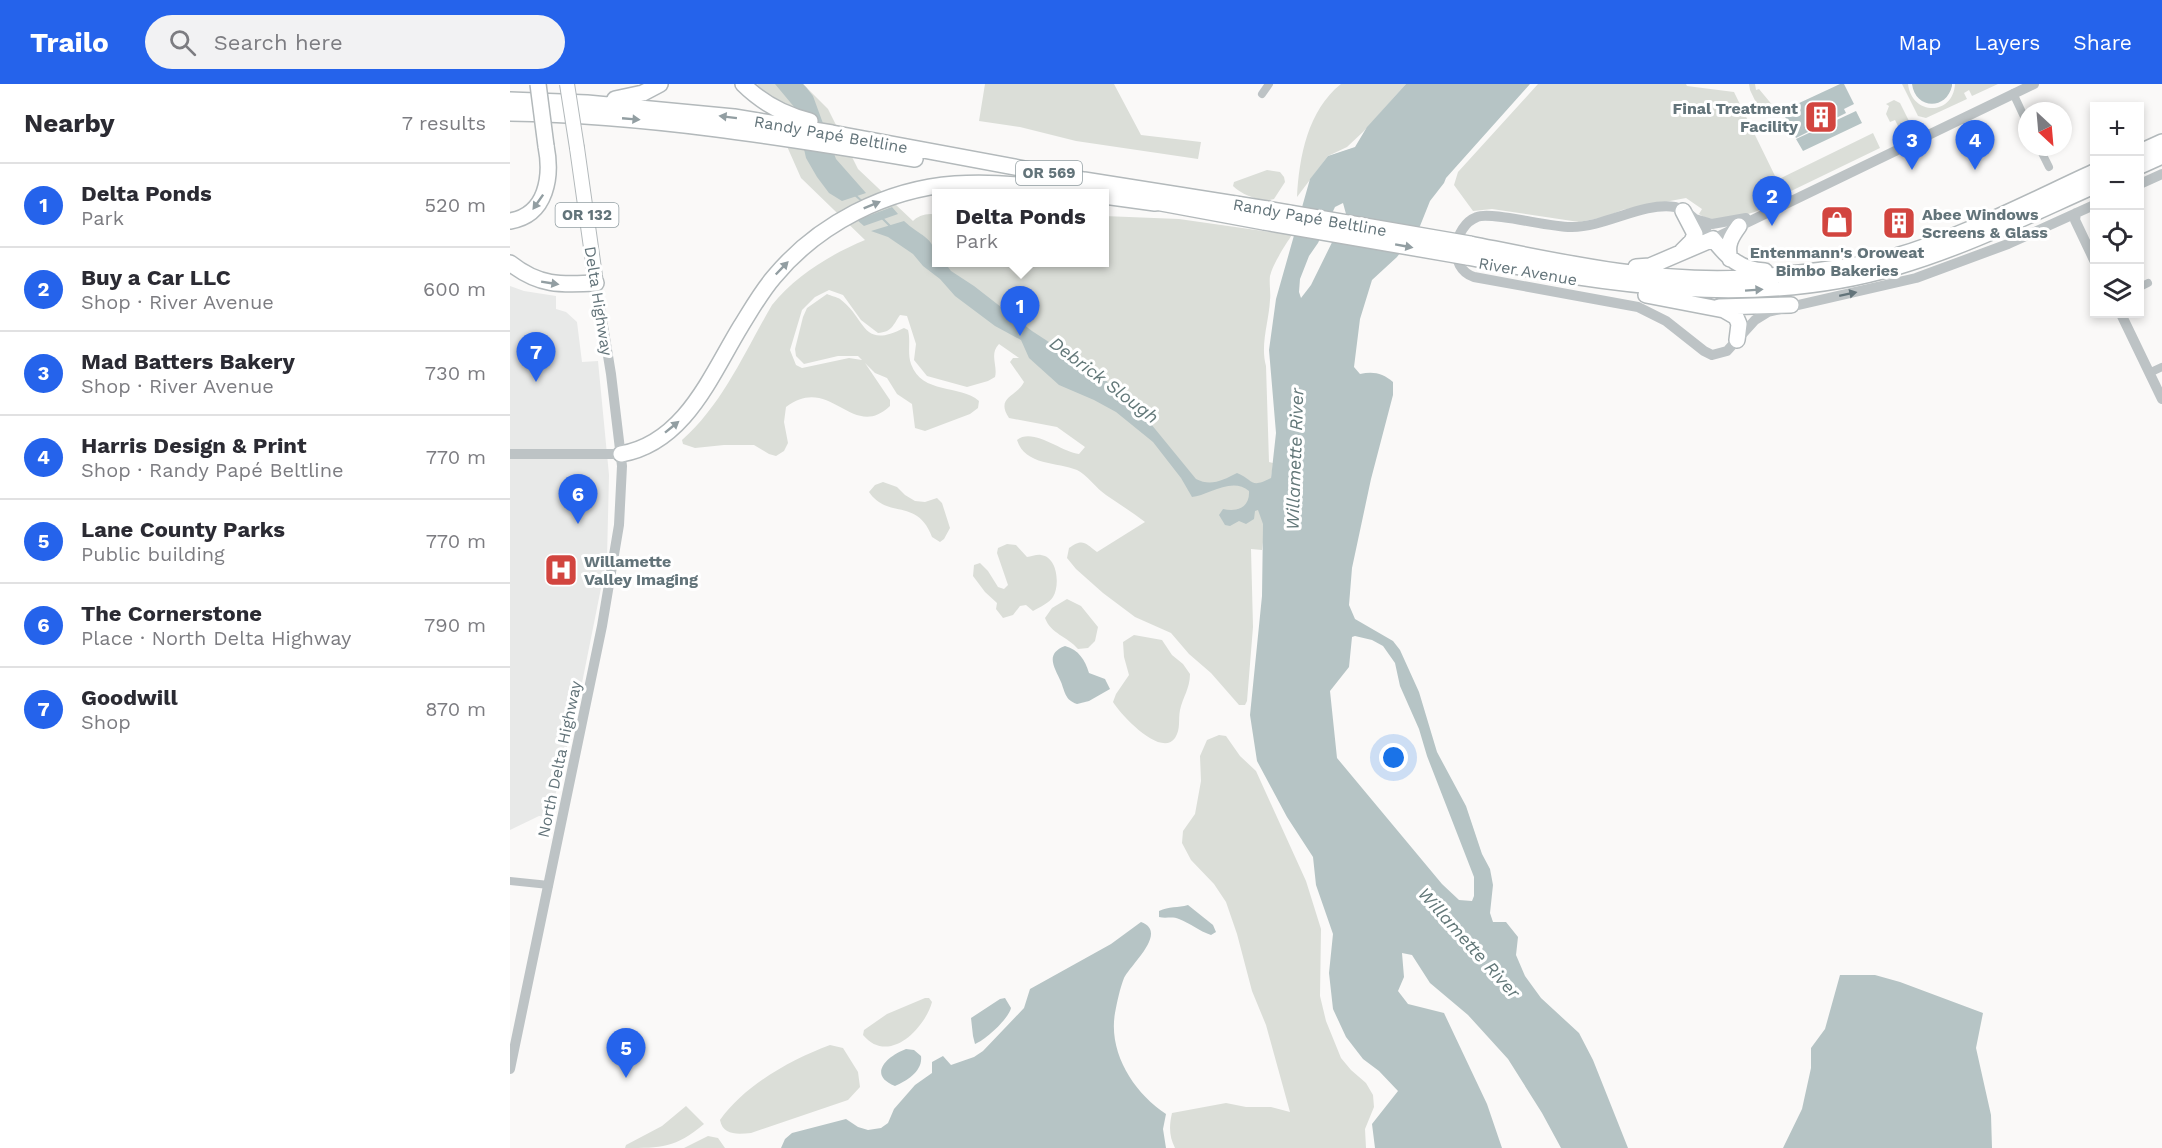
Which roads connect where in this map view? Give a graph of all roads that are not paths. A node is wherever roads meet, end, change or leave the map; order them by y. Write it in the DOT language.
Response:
graph roads {
  1 [pos="538,84"];
  2 [pos="567,84"];
  3 [pos="573,84"];
  4 [pos="660,84"];
  5 [pos="743,84"];
  6 [pos="1269,84"];
  7 [pos="2034,84"];
  8 [pos="2013,93"];
  9 [pos="1262,94"];
  10 [pos="510,100"];
  11 [pos="587,103"];
  12 [pos="2018,104"];
  13 [pos="510,113"];
  14 [pos="599,117"];
  15 [pos="510,124"];
  16 [pos="787,132"];
  17 [pos="832,134"];
  18 [pos="2162,142"];
  19 [pos="577,148"];
  20 [pos="2144,150"];
  21 [pos="2044,156"];
  22 [pos="2162,156"];
  23 [pos="2144,164"];
  24 [pos="2049,167"];
  25 [pos="2090,174"];
  26 [pos="2162,174"];
  27 [pos="2144,182"];
  28 [pos="2090,188"];
  29 [pos="1045,189"];
  30 [pos="1100,189"];
  31 [pos="1109,191"];
  32 [pos="1109,197"];
  33 [pos="2090,207"];
  34 [pos="1198,209"];
  35 [pos="2076,213"];
  36 [pos="1265,215"];
  37 [pos="1689,215"];
  38 [pos="1761,215"];
  39 [pos="510,221"];
  40 [pos="1739,226"];
  41 [pos="1713,239"];
  42 [pos="1469,251"];
  43 [pos="1509,252"];
  44 [pos="2090,252"];
  45 [pos="1679,255"];
  46 [pos="1731,259"];
  47 [pos="510,263"];
  48 [pos="1798,273"];
  49 [pos="1587,280"];
  50 [pos="596,283"];
  51 [pos="1791,305"];
  52 [pos="1707,307"];
  53 [pos="2123,318"];
  54 [pos="1737,340"];
  55 [pos="2162,367"];
  56 [pos="2149,373"];
  57 [pos="2162,399"];
  58 [pos="510,454"];
  59 [pos="621,454"];
  60 [pos="510,881"];
  61 [pos="549,885"];
  62 [pos="510,1069"];
  1 -- 39 [label="highway, one-way, bridge"];
  2 -- 19 [label="highway, Delta Highway / OR 132, bridge"];
  3 -- 19 [label="highway, Delta Highway / OR 132, bridge"];
  4 -- 11 [label="highway"];
  5 -- 17 [label="highway"];
  6 -- 9 [label="street"];
  7 -- 8 [label="street"];
  8 -- 12 [label="street"];
  8 -- 38 [label="street"];
  10 -- 11 [label="highway, Randy Papé Beltline / OR 569"];
  16 -- 11 [label="highway, Randy Papé Beltline / OR 569, one-way"];
  13 -- 14 [label="highway, Randy Papé Beltline / OR 569"];
  14 -- 15 [label="highway"];
  14 -- 16 [label="highway, Randy Papé Beltline / OR 569, one-way"];
  16 -- 17 [label="highway, Randy Papé Beltline / OR 569"];
  17 -- 30 [label="highway, Randy Papé Beltline / OR 569"];
  17 -- 36 [label="highway, Randy Papé Beltline / OR 569"];
  18 -- 20 [label="highway"];
  19 -- 50 [label="highway, Delta Highway / OR 132"];
  21 -- 24 [label="street"];
  22 -- 23 [label="highway"];
  25 -- 48 [label="highway, Randy Papé Beltline / OR 569"];
  26 -- 27 [label="street"];
  49 -- 28 [label="highway, Randy Papé Beltline / OR 569, one-way"];
  59 -- 29 [label="highway, one-way"];
  31 -- 34 [label="highway, Randy Papé Beltline / OR 569"];
  32 -- 34 [label="highway"];
  33 -- 35 [label="street, River Avenue"];
  34 -- 36 [label="highway, Randy Papé Beltline / OR 569"];
  35 -- 44 [label="street"];
  51 -- 35 [label="street, River Avenue, one-way"];
  36 -- 42 [label="highway, Randy Papé Beltline / OR 569, bridge"];
  37 -- 38 [label="street, River Avenue"];
  37 -- 41 [label="street"];
  37 -- 45 [label="highway"];
  37 -- 54 [label="street, River Avenue"];
  38 -- 40 [label="street"];
  40 -- 41 [label="street"];
  40 -- 46 [label="highway"];
  41 -- 45 [label="highway"];
  41 -- 46 [label="highway"];
  42 -- 43 [label="highway, Randy Papé Beltline / OR 569"];
  42 -- 49 [label="highway, Randy Papé Beltline / OR 569"];
  43 -- 45 [label="highway"];
  43 -- 48 [label="highway, Randy Papé Beltline / OR 569"];
  46 -- 48 [label="highway"];
  47 -- 50 [label="highway, one-way"];
  49 -- 52 [label="highway"];
  50 -- 59 [label="street, Delta Highway / OR 132"];
  51 -- 52 [label="highway"];
  51 -- 54 [label="street, River Avenue"];
  52 -- 54 [label="highway"];
  53 -- 56 [label="street"];
  55 -- 56 [label="street"];
  56 -- 57 [label="street"];
  58 -- 59 [label="street"];
  59 -- 61 [label="street, North Delta Highway"];
  60 -- 61 [label="street"];
  61 -- 62 [label="street, North Delta Highway"];
}
